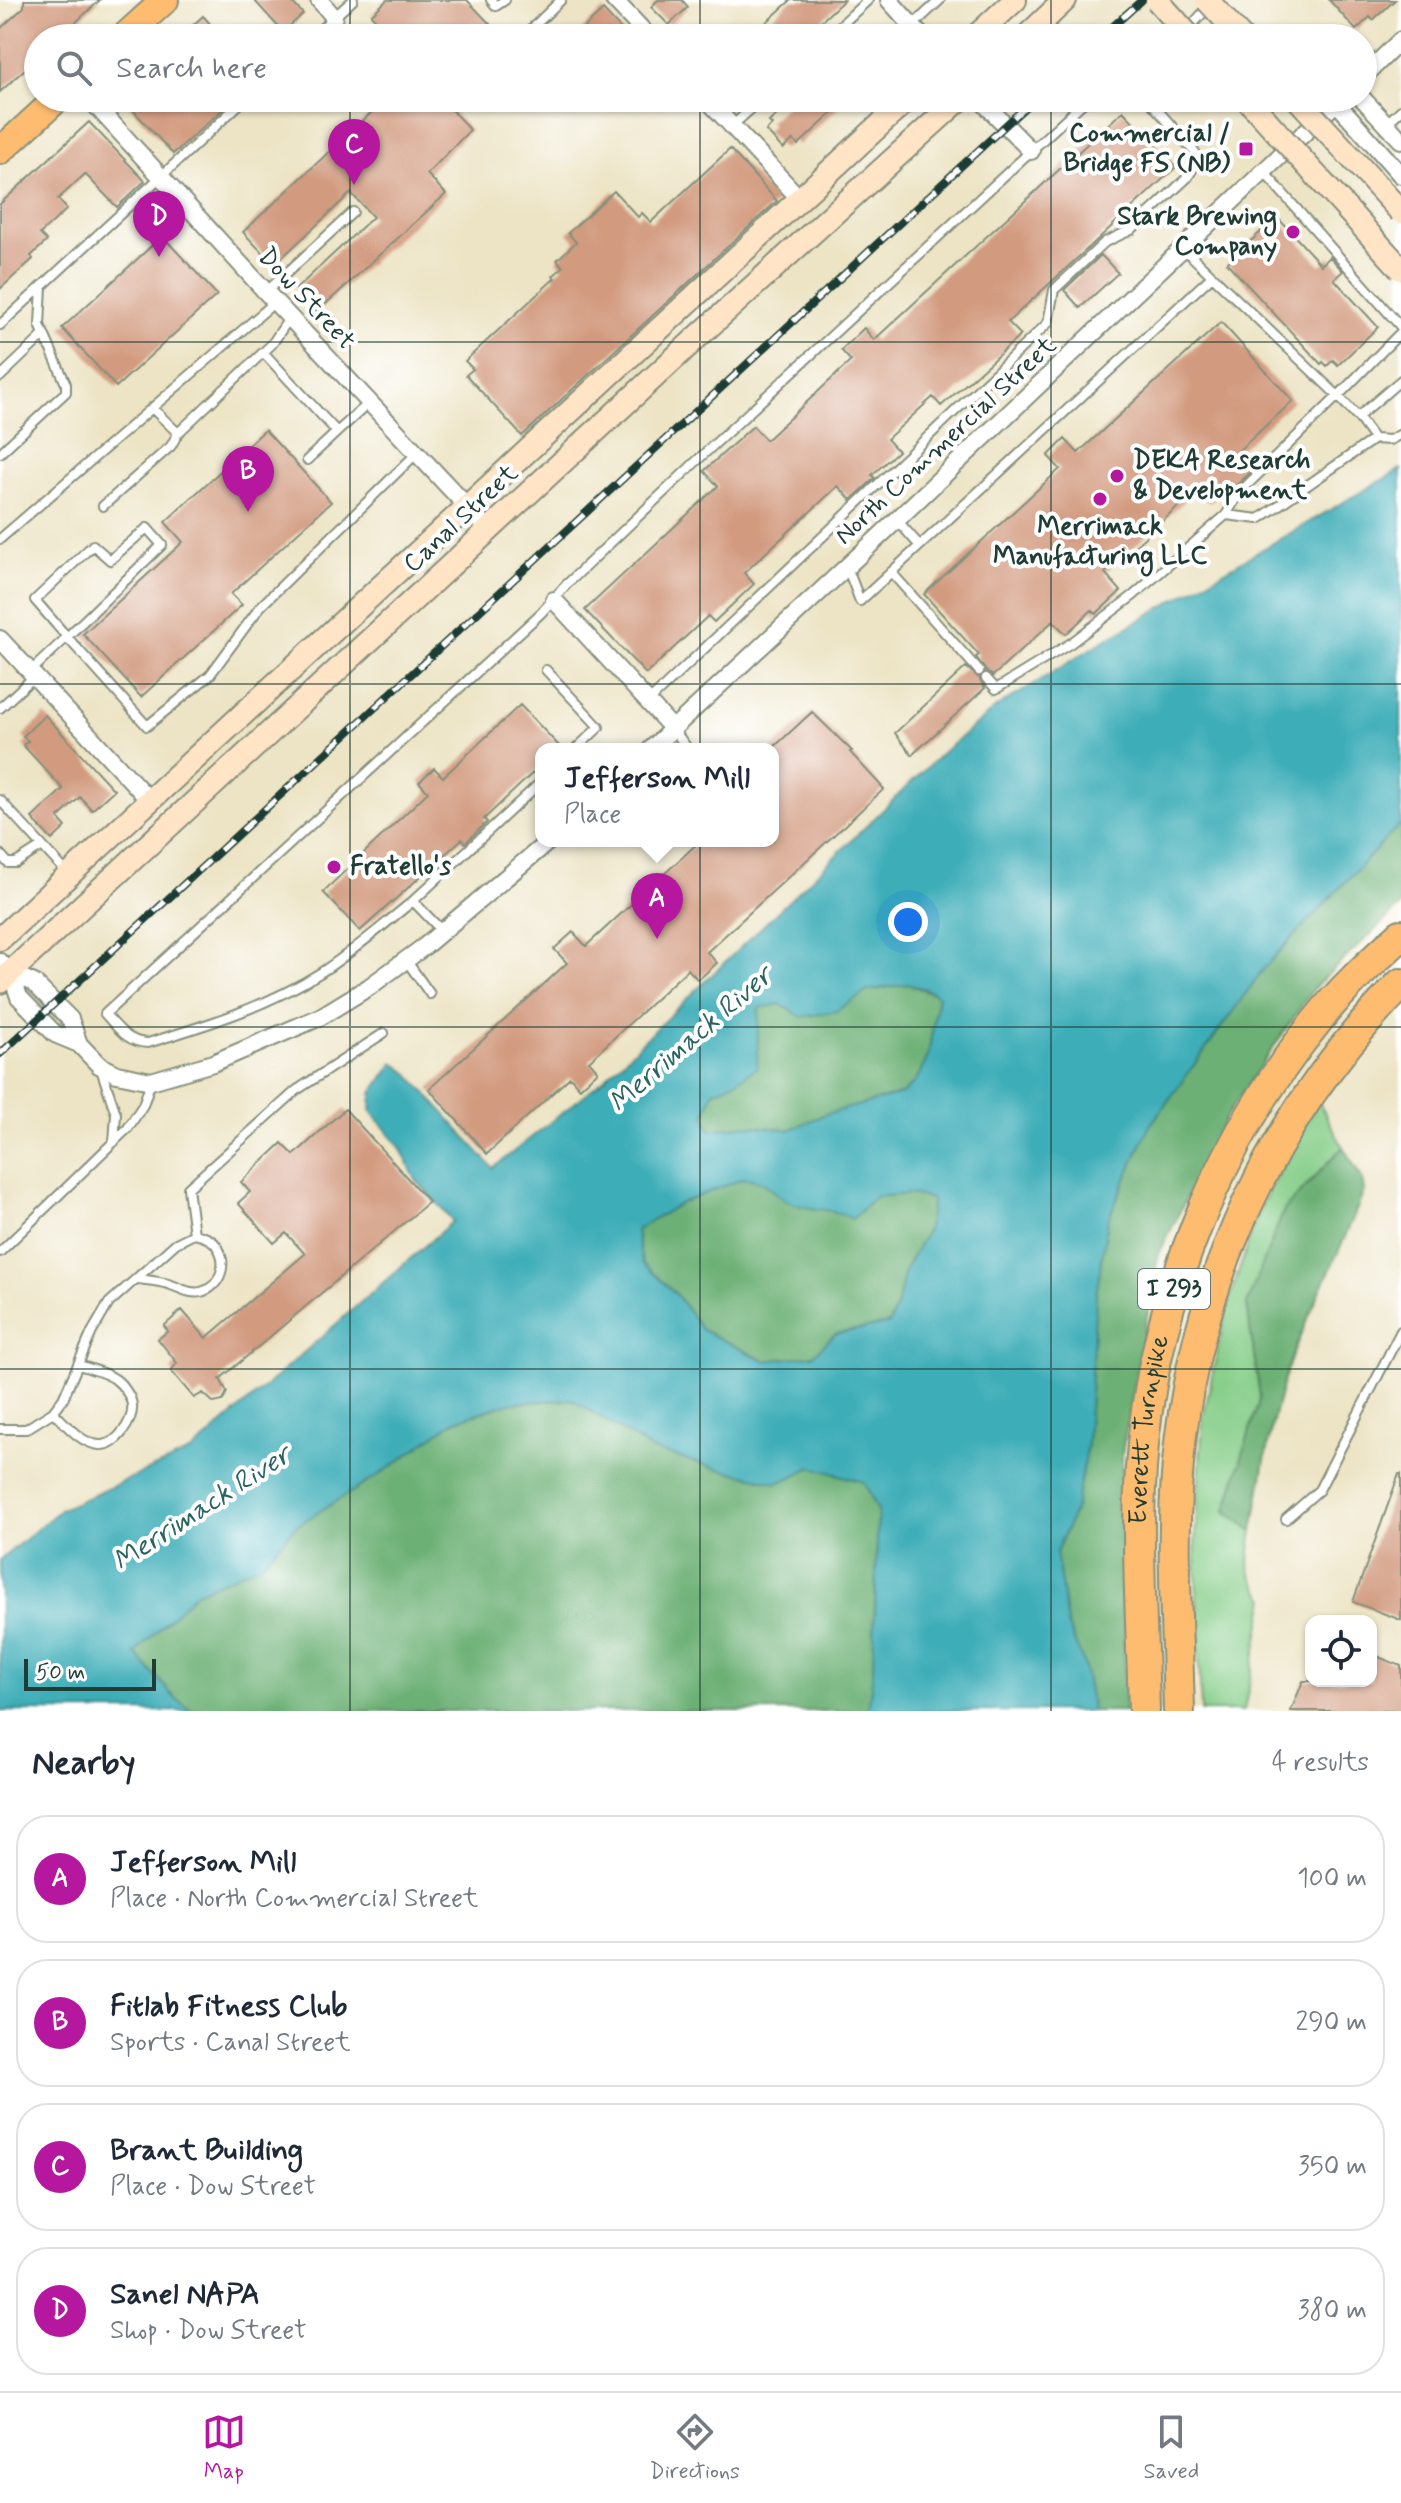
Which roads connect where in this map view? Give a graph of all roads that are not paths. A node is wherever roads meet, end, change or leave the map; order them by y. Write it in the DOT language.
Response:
graph roads {
  1 [pos="165,0"];
  2 [pos="319,0"];
  3 [pos="353,0"];
  4 [pos="491,0"];
  5 [pos="505,0"];
  6 [pos="561,0"];
  7 [pos="868,0"];
  8 [pos="889,0"];
  9 [pos="940,0"];
  10 [pos="1015,0"];
  11 [pos="1065,0"];
  12 [pos="1157,0"];
  13 [pos="1207,0"];
  14 [pos="1214,0"];
  15 [pos="619,2"];
  16 [pos="334,17"];
  17 [pos="138,24"];
  18 [pos="326,24"];
  19 [pos="536,24"];
  20 [pos="638,24"];
  21 [pos="842,24"];
  22 [pos="911,24"];
  23 [pos="924,24"];
  24 [pos="989,24"];
  25 [pos="1040,24"];
  26 [pos="1178,24"];
  27 [pos="1193,24"];
  28 [pos="1229,24"];
  29 [pos="1401,40"];
  30 [pos="1377,63"];
  31 [pos="1401,110"];
  32 [pos="40,112"];
  33 [pos="102,112"];
  34 [pos="231,112"];
  35 [pos="719,112"];
  36 [pos="748,112"];
  37 [pos="894,112"];
  38 [pos="946,112"];
  39 [pos="993,112"];
  40 [pos="1073,112"];
  41 [pos="1159,112"];
  42 [pos="1259,112"];
  43 [pos="1310,112"];
  44 [pos="1326,112"];
  45 [pos="1349,112"];
  46 [pos="1374,112"];
  47 [pos="1385,125"];
  48 [pos="732,126"];
  49 [pos="1401,140"];
  50 [pos="3,141"];
  51 [pos="1031,151"];
  52 [pos="1267,168"];
  53 [pos="1401,175"];
  54 [pos="161,176"];
  55 [pos="800,199"];
  56 [pos="353,212"];
  57 [pos="1401,212"];
  58 [pos="1183,248"];
  59 [pos="1401,269"];
  60 [pos="1211,277"];
  61 [pos="42,286"];
  62 [pos="271,297"];
  63 [pos="290,317"];
  64 [pos="0,325"];
  65 [pos="1401,330"];
  66 [pos="44,335"];
  67 [pos="263,352"];
  68 [pos="0,377"];
  69 [pos="1401,380"];
  70 [pos="1338,396"];
  71 [pos="370,402"];
  72 [pos="152,408"];
  73 [pos="1358,417"];
  74 [pos="337,432"];
  75 [pos="178,433"];
  76 [pos="1401,434"];
  77 [pos="1374,439"];
  78 [pos="0,452"];
  79 [pos="417,452"];
  80 [pos="307,460"];
  81 [pos="467,504"];
  82 [pos="103,506"];
  83 [pos="1226,515"];
  84 [pos="897,520"];
  85 [pos="490,531"];
  86 [pos="0,539"];
  87 [pos="919,545"];
  88 [pos="847,567"];
  89 [pos="891,572"];
  90 [pos="554,600"];
  91 [pos="67,637"];
  92 [pos="0,639"];
  93 [pos="546,670"];
  94 [pos="979,671"];
  95 [pos="32,674"];
  96 [pos="986,678"];
  97 [pos="648,702"];
  98 [pos="0,708"];
  99 [pos="673,729"];
  100 [pos="582,743"];
  101 [pos="658,743"];
  102 [pos="684,743"];
  103 [pos="535,788"];
  104 [pos="0,800"];
  105 [pos="151,802"];
  106 [pos="41,847"];
  107 [pos="542,847"];
  108 [pos="0,854"];
  109 [pos="69,876"];
  110 [pos="413,901"];
  111 [pos="442,932"];
  112 [pos="1401,935"];
  113 [pos="0,939"];
  114 [pos="406,960"];
  115 [pos="4,972"];
  116 [pos="1401,984"];
  117 [pos="430,994"];
  118 [pos="384,1033"];
  119 [pos="99,1065"];
  120 [pos="151,1081"];
  121 [pos="114,1143"];
  122 [pos="194,1234"];
  123 [pos="0,1252"];
  124 [pos="138,1279"];
  125 [pos="1401,1331"];
  126 [pos="79,1365"];
  127 [pos="53,1412"];
  128 [pos="0,1429"];
  129 [pos="1286,1519"];
  130 [pos="1144,1711"];
  131 [pos="1179,1711"];
  1 -- 17 [label="main road"];
  2 -- 16 [label="street"];
  3 -- 16 [label="lane"];
  4 -- 5 [label="lane"];
  6 -- 19 [label="lane"];
  7 -- 21 [label="lane"];
  8 -- 22 [label="street"];
  9 -- 23 [label="lane"];
  10 -- 24 [label="street"];
  11 -- 25 [label="street"];
  12 -- 26 [label="street, bridge"];
  13 -- 28 [label="street, bridge"];
  14 -- 27 [label="lane"];
  15 -- 20 [label="street"];
  16 -- 18 [label="lane"];
  29 -- 30 [label="street"];
  31 -- 47 [label="lane"];
  32 -- 50 [label="main road"];
  33 -- 54 [label="street, Dow Street"];
  34 -- 54 [label="lane"];
  35 -- 48 [label="street"];
  36 -- 48 [label="lane"];
  37 -- 55 [label="street, Canal Street"];
  38 -- 85 [label="street, Canal Street"];
  39 -- 51 [label="street"];
  40 -- 51 [label="lane"];
  41 -- 97 [label="lane"];
  42 -- 59 [label="street, bridge"];
  43 -- 57 [label="street, bridge"];
  44 -- 52 [label="street, North Commercial Street"];
  45 -- 53 [label="street"];
  46 -- 47 [label="street"];
  47 -- 49 [label="street"];
  48 -- 55 [label="street"];
  51 -- 90 [label="lane"];
  52 -- 58 [label="street, North Commercial Street"];
  52 -- 65 [label="lane"];
  54 -- 61 [label="lane"];
  54 -- 62 [label="street, Dow Street"];
  55 -- 81 [label="street, Canal Street"];
  56 -- 62 [label="lane"];
  58 -- 60 [label="lane"];
  58 -- 84 [label="street, North Commercial Street"];
  60 -- 70 [label="lane"];
  60 -- 87 [label="lane"];
  61 -- 64 [label="lane"];
  61 -- 66 [label="lane"];
  62 -- 63 [label="street, Dow Street"];
  62 -- 72 [label="lane"];
  63 -- 67 [label="lane"];
  63 -- 71 [label="street, Dow Street"];
  65 -- 70 [label="lane"];
  66 -- 68 [label="lane"];
  66 -- 78 [label="lane"];
  67 -- 74 [label="lane"];
  67 -- 75 [label="lane"];
  69 -- 73 [label="lane"];
  70 -- 73 [label="lane"];
  70 -- 83 [label="lane"];
  71 -- 74 [label="lane"];
  71 -- 79 [label="street, Dow Street"];
  72 -- 75 [label="lane"];
  72 -- 86 [label="lane"];
  73 -- 77 [label="lane"];
  74 -- 80 [label="lane"];
  75 -- 82 [label="lane"];
  76 -- 77 [label="lane"];
  77 -- 83 [label="lane"];
  79 -- 81 [label="street, Dow Street"];
  79 -- 91 [label="lane"];
  81 -- 85 [label="street, Dow Street"];
  81 -- 105 [label="street, Canal Street"];
  83 -- 96 [label="lane"];
  84 -- 87 [label="lane"];
  84 -- 88 [label="street, North Commercial Street"];
  85 -- 115 [label="street, Canal Street"];
  87 -- 89 [label="lane"];
  88 -- 89 [label="lane"];
  88 -- 99 [label="street, North Commercial Street"];
  89 -- 94 [label="lane"];
  90 -- 97 [label="street"];
  90 -- 110 [label="lane"];
  91 -- 91 [label="lane"];
  91 -- 95 [label="lane"];
  92 -- 95 [label="street"];
  93 -- 100 [label="lane"];
  95 -- 98 [label="lane"];
  95 -- 105 [label="street"];
  97 -- 99 [label="street"];
  99 -- 101 [label="street, North Commercial Street"];
  99 -- 102 [label="lane"];
  103 -- 110 [label="lane"];
  104 -- 106 [label="lane"];
  105 -- 109 [label="street, Canal Street"];
  106 -- 108 [label="lane"];
  106 -- 109 [label="lane"];
  107 -- 111 [label="street"];
  109 -- 113 [label="street, Canal Street"];
  110 -- 111 [label="lane"];
  111 -- 114 [label="street"];
  112 -- 130 [label="highway, Everett Turnpike / I 293"];
  114 -- 117 [label="lane"];
  114 -- 120 [label="street"];
  115 -- 119 [label="street"];
  116 -- 131 [label="highway, Everett Turnpike / I 293"];
  118 -- 122 [label="lane"];
  119 -- 120 [label="street"];
  119 -- 121 [label="lane"];
  120 -- 121 [label="lane"];
  121 -- 123 [label="lane"];
  122 -- 124 [label="lane"];
  122 -- 124 [label="lane"];
  124 -- 126 [label="lane"];
  125 -- 129 [label="lane"];
  126 -- 127 [label="lane"];
  126 -- 127 [label="lane"];
  127 -- 128 [label="lane"];
}
